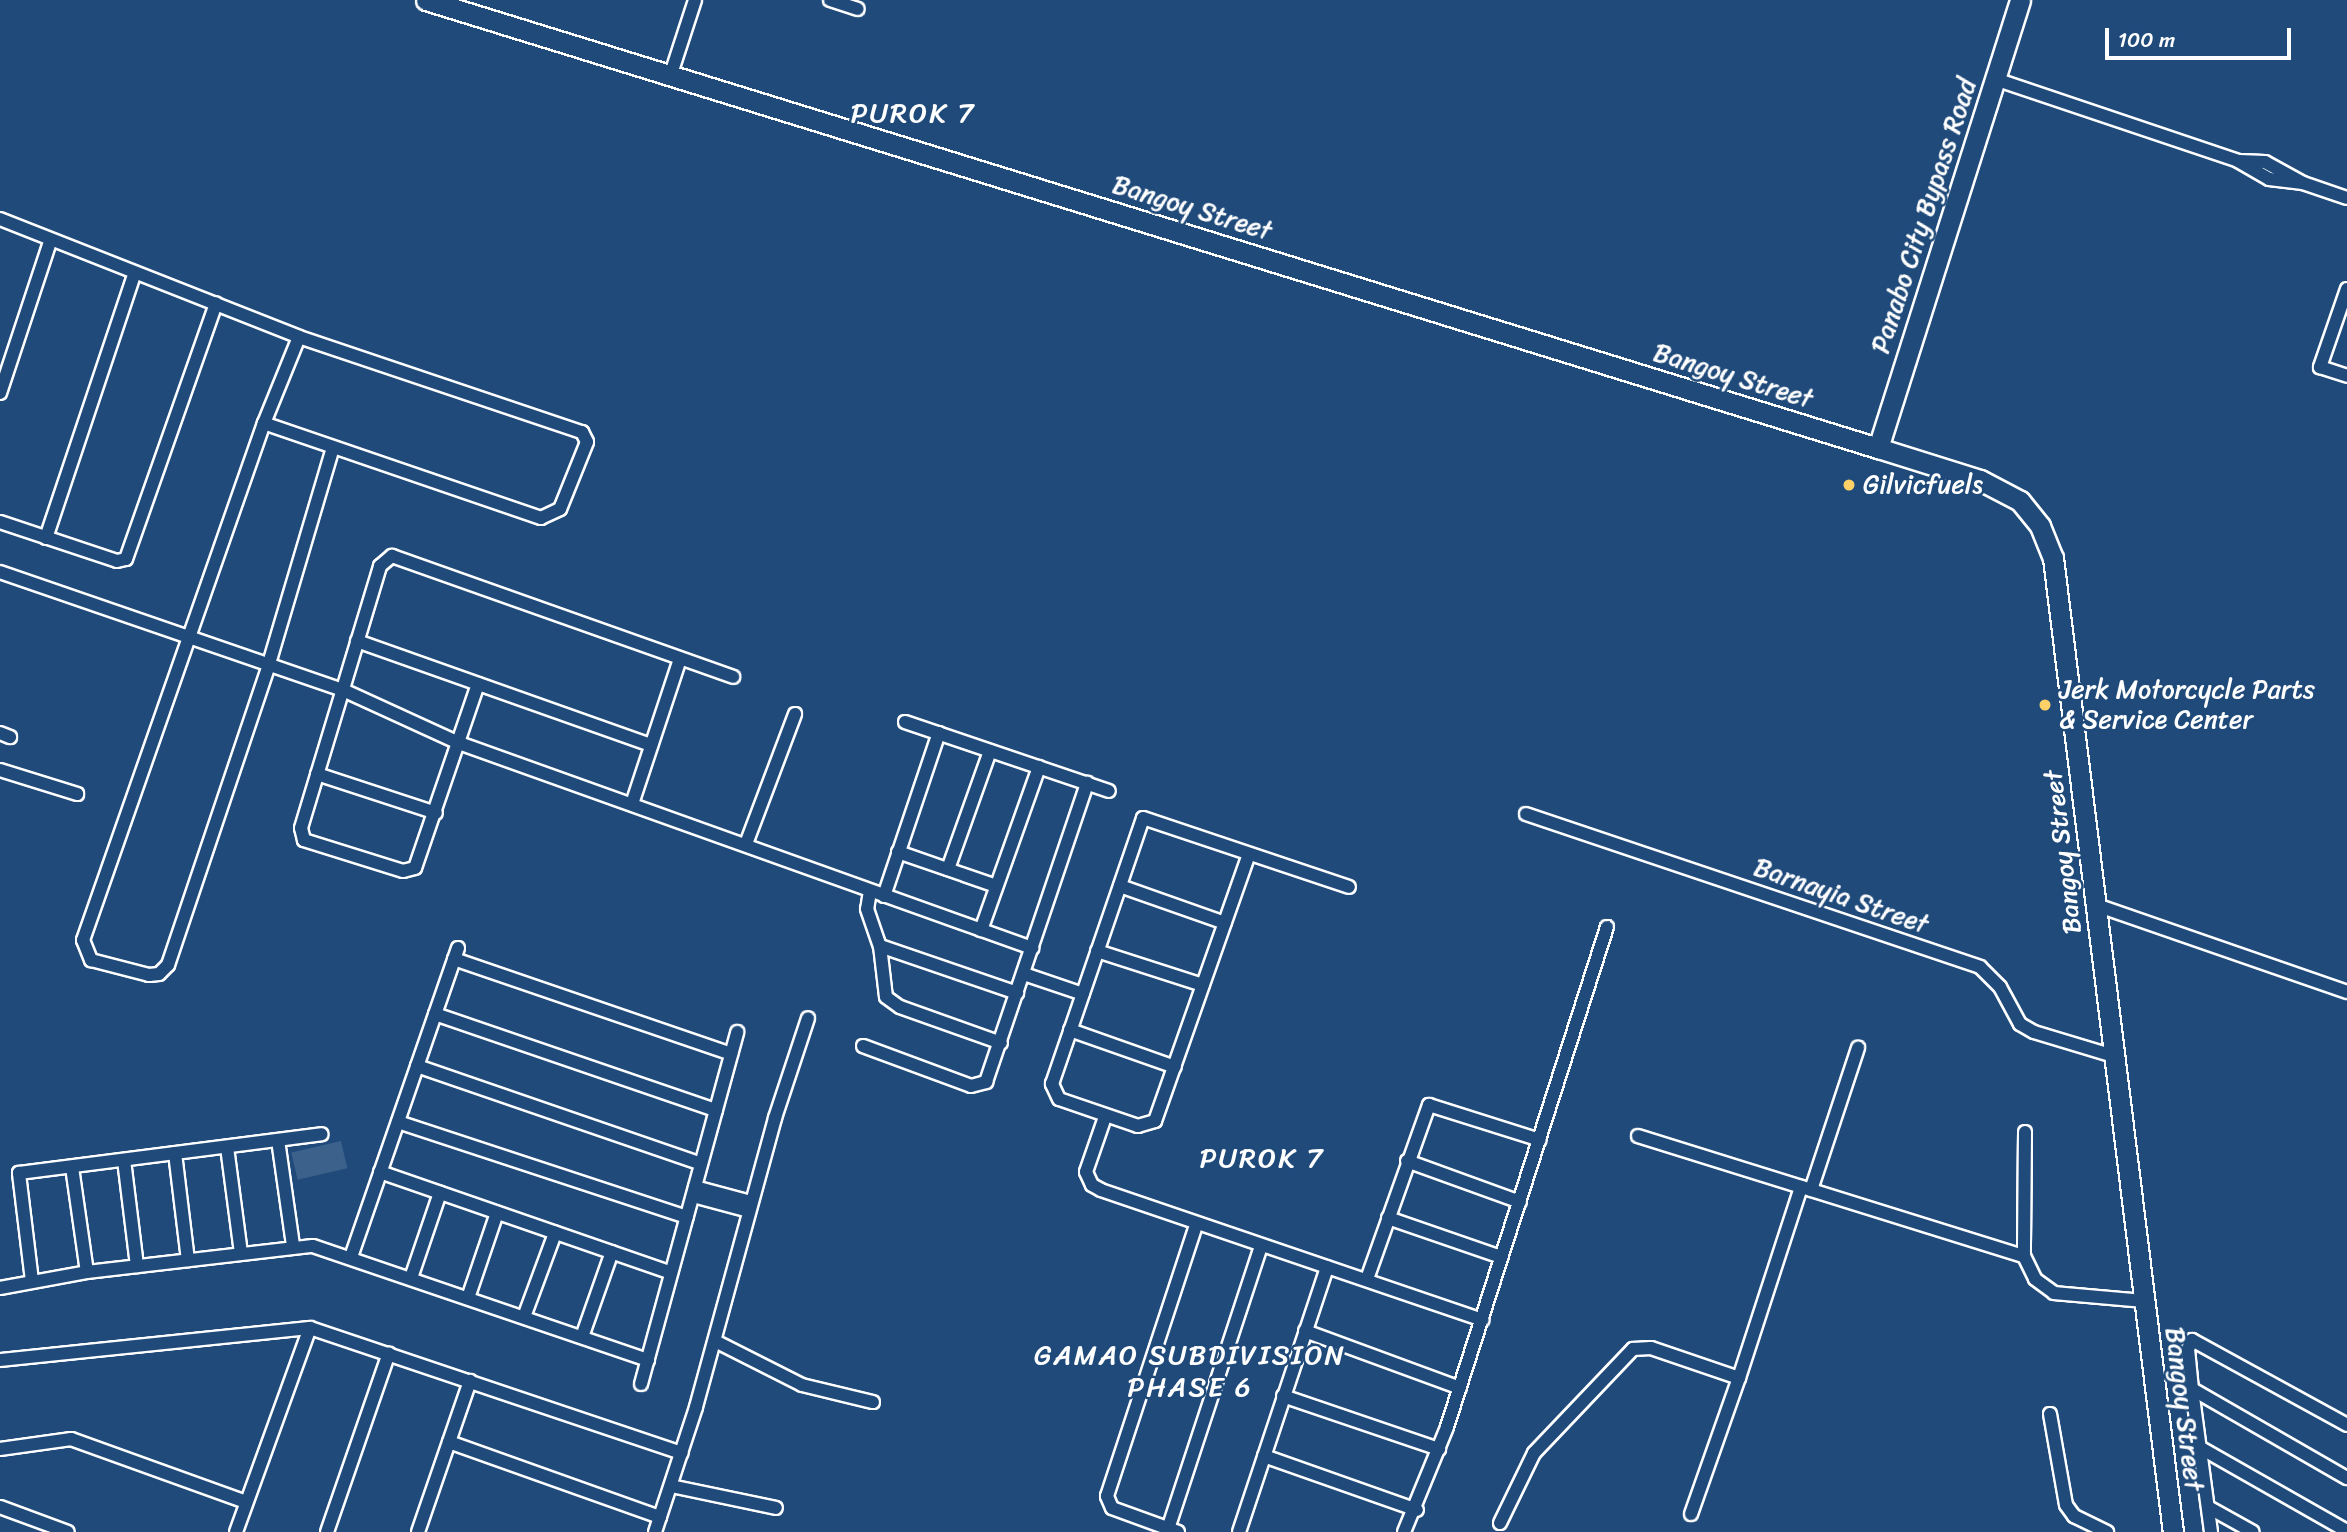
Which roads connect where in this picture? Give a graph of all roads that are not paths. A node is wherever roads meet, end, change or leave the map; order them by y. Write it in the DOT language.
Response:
graph roads {
  1 [pos="426,0"];
  2 [pos="695,0"];
  3 [pos="830,0"];
  4 [pos="2020,0"];
  5 [pos="858,9"];
  6 [pos="670,77"];
  7 [pos="1995,79"];
  8 [pos="2347,198"];
  9 [pos="0,219"];
  10 [pos="50,242"];
  11 [pos="134,275"];
  12 [pos="2347,289"];
  13 [pos="216,303"];
  14 [pos="299,337"];
  15 [pos="2347,376"];
  16 [pos="0,393"];
  17 [pos="264,423"];
  18 [pos="333,448"];
  19 [pos="1878,448"];
  20 [pos="0,522"];
  21 [pos="46,537"];
  22 [pos="0,572"];
  23 [pos="188,639"];
  24 [pos="358,641"];
  25 [pos="680,659"];
  26 [pos="268,667"];
  27 [pos="733,677"];
  28 [pos="478,684"];
  29 [pos="343,690"];
  30 [pos="795,714"];
  31 [pos="905,722"];
  32 [pos="939,733"];
  33 [pos="459,743"];
  34 [pos="651,745"];
  35 [pos="990,751"];
  36 [pos="1039,767"];
  37 [pos="0,769"];
  38 [pos="317,774"];
  39 [pos="1087,783"];
  40 [pos="1110,791"];
  41 [pos="77,794"];
  42 [pos="632,804"];
  43 [pos="436,813"];
  44 [pos="1526,814"];
  45 [pos="746,844"];
  46 [pos="898,852"];
  47 [pos="1249,854"];
  48 [pos="948,869"];
  49 [pos="996,886"];
  50 [pos="1120,886"];
  51 [pos="1349,887"];
  52 [pos="870,891"];
  53 [pos="884,896"];
  54 [pos="2096,905"];
  55 [pos="1225,923"];
  56 [pos="1607,927"];
  57 [pos="981,930"];
  58 [pos="880,946"];
  59 [pos="1032,948"];
  60 [pos="1097,951"];
  61 [pos="1024,974"];
  62 [pos="1203,985"];
  63 [pos="2347,992"];
  64 [pos="1017,993"];
  65 [pos="1083,994"];
  66 [pos="435,1014"];
  67 [pos="808,1018"];
  68 [pos="1070,1030"];
  69 [pos="737,1032"];
  70 [pos="1001,1043"];
  71 [pos="863,1046"];
  72 [pos="1858,1048"];
  73 [pos="732,1054"];
  74 [pos="2114,1056"];
  75 [pos="417,1066"];
  76 [pos="1175,1066"];
  77 [pos="716,1110"];
  78 [pos="1105,1117"];
  79 [pos="398,1122"];
  80 [pos="2025,1132"];
  81 [pos="322,1134"];
  82 [pos="1638,1136"];
  83 [pos="278,1140"];
  84 [pos="1540,1140"];
  85 [pos="227,1147"];
  86 [pos="175,1153"];
  87 [pos="124,1160"];
  88 [pos="1407,1161"];
  89 [pos="701,1164"];
  90 [pos="72,1167"];
  91 [pos="380,1172"];
  92 [pos="1806,1188"];
  93 [pos="694,1191"];
  94 [pos="440,1193"];
  95 [pos="1520,1202"];
  96 [pos="750,1207"];
  97 [pos="497,1213"];
  98 [pos="687,1217"];
  99 [pos="1388,1217"];
  100 [pos="1196,1226"];
  101 [pos="555,1233"];
  102 [pos="1261,1246"];
  103 [pos="293,1247"];
  104 [pos="612,1252"];
  105 [pos="241,1253"];
  106 [pos="2024,1256"];
  107 [pos="351,1257"];
  108 [pos="1501,1257"];
  109 [pos="188,1260"];
  110 [pos="137,1266"];
  111 [pos="1326,1267"];
  112 [pos="87,1272"];
  113 [pos="671,1273"];
  114 [pos="411,1278"];
  115 [pos="1367,1279"];
  116 [pos="32,1281"];
  117 [pos="0,1288"];
  118 [pos="468,1298"];
  119 [pos="2144,1301"];
  120 [pos="524,1317"];
  121 [pos="1482,1320"];
  122 [pos="310,1328"];
  123 [pos="1304,1331"];
  124 [pos="582,1337"];
  125 [pos="715,1341"];
  126 [pos="389,1353"];
  127 [pos="0,1360"];
  128 [pos="648,1360"];
  129 [pos="1739,1378"];
  130 [pos="470,1381"];
  131 [pos="641,1384"];
  132 [pos="1460,1388"];
  133 [pos="2192,1389"];
  134 [pos="1283,1396"];
  135 [pos="873,1402"];
  136 [pos="2050,1414"];
  137 [pos="2347,1425"];
  138 [pos="449,1442"];
  139 [pos="2199,1447"];
  140 [pos="0,1449"];
  141 [pos="1439,1449"];
  142 [pos="682,1453"];
  143 [pos="1264,1456"];
  144 [pos="2347,1478"];
  145 [pos="671,1486"];
  146 [pos="246,1502"];
  147 [pos="0,1507"];
  148 [pos="2208,1507"];
  149 [pos="776,1508"];
  150 [pos="1417,1510"];
  151 [pos="1690,1514"];
  152 [pos="660,1517"];
  153 [pos="1500,1523"];
  154 [pos="1173,1530"];
  155 [pos="2347,1531"];
  156 [pos="68,1532"];
  157 [pos="236,1532"];
  158 [pos="327,1532"];
  159 [pos="418,1532"];
  160 [pos="655,1532"];
  161 [pos="1239,1532"];
  162 [pos="1404,1532"];
  163 [pos="2107,1532"];
  164 [pos="2173,1532"];
  165 [pos="2211,1532"];
  166 [pos="2253,1532"];
  1 -- 6 [label="main road, Bangoy Street"];
  2 -- 6 [label="street"];
  3 -- 5 [label="street"];
  4 -- 7 [label="main road, Panabo City Bypass Road"];
  6 -- 19 [label="main road, Bangoy Street"];
  7 -- 8 [label="street"];
  7 -- 19 [label="main road, Panabo City Bypass Road"];
  9 -- 10 [label="street"];
  10 -- 11 [label="street"];
  10 -- 16 [label="street"];
  11 -- 13 [label="street"];
  11 -- 21 [label="street"];
  12 -- 15 [label="street"];
  13 -- 14 [label="street"];
  13 -- 21 [label="street"];
  14 -- 17 [label="street"];
  14 -- 18 [label="street"];
  17 -- 18 [label="street"];
  17 -- 23 [label="street"];
  18 -- 26 [label="street"];
  19 -- 54 [label="main road, Bangoy Street"];
  20 -- 21 [label="street"];
  22 -- 23 [label="street"];
  23 -- 26 [label="street"];
  23 -- 26 [label="street"];
  24 -- 25 [label="street"];
  24 -- 28 [label="street"];
  24 -- 29 [label="street"];
  25 -- 27 [label="street"];
  25 -- 34 [label="street"];
  26 -- 29 [label="street"];
  28 -- 33 [label="street"];
  28 -- 34 [label="street"];
  29 -- 33 [label="street"];
  29 -- 38 [label="street"];
  30 -- 45 [label="street"];
  31 -- 32 [label="street"];
  32 -- 35 [label="street"];
  32 -- 46 [label="street"];
  33 -- 42 [label="street"];
  33 -- 43 [label="street"];
  34 -- 42 [label="street"];
  35 -- 36 [label="street"];
  35 -- 48 [label="street"];
  36 -- 39 [label="street"];
  36 -- 49 [label="street"];
  37 -- 41 [label="street"];
  38 -- 43 [label="street"];
  38 -- 43 [label="street"];
  39 -- 40 [label="street"];
  39 -- 59 [label="street"];
  42 -- 45 [label="street"];
  44 -- 74 [label="street, Barnayia Street"];
  45 -- 52 [label="street"];
  46 -- 48 [label="street"];
  46 -- 53 [label="street"];
  47 -- 50 [label="street"];
  47 -- 51 [label="street"];
  47 -- 55 [label="street"];
  48 -- 49 [label="street"];
  49 -- 57 [label="street"];
  50 -- 55 [label="street"];
  50 -- 60 [label="street"];
  52 -- 53 [label="street"];
  52 -- 58 [label="street"];
  53 -- 57 [label="street"];
  54 -- 63 [label="street"];
  54 -- 74 [label="main road, Bangoy Street"];
  55 -- 62 [label="street"];
  56 -- 84 [label="street"];
  57 -- 59 [label="street"];
  58 -- 64 [label="street"];
  58 -- 70 [label="street"];
  59 -- 61 [label="street"];
  60 -- 62 [label="street"];
  60 -- 65 [label="street"];
  61 -- 64 [label="street"];
  61 -- 65 [label="street"];
  62 -- 76 [label="street"];
  64 -- 70 [label="street"];
  65 -- 68 [label="street"];
  66 -- 73 [label="street"];
  66 -- 75 [label="street"];
  66 -- 77 [label="street"];
  67 -- 96 [label="street"];
  68 -- 76 [label="street"];
  68 -- 78 [label="street"];
  69 -- 73 [label="street"];
  70 -- 71 [label="street"];
  72 -- 92 [label="street"];
  73 -- 77 [label="street"];
  74 -- 119 [label="main road, Bangoy Street"];
  75 -- 79 [label="street"];
  75 -- 89 [label="street"];
  76 -- 78 [label="street"];
  77 -- 89 [label="street"];
  78 -- 100 [label="street"];
  79 -- 91 [label="street"];
  79 -- 98 [label="street"];
  80 -- 106 [label="street"];
  81 -- 83 [label="street"];
  82 -- 92 [label="street"];
  83 -- 85 [label="street"];
  83 -- 103 [label="street"];
  84 -- 88 [label="street"];
  84 -- 95 [label="street"];
  85 -- 86 [label="street"];
  85 -- 105 [label="street"];
  86 -- 87 [label="street"];
  86 -- 109 [label="street"];
  87 -- 90 [label="street"];
  87 -- 110 [label="street"];
  88 -- 95 [label="street"];
  88 -- 99 [label="street"];
  89 -- 93 [label="street"];
  90 -- 112 [label="street"];
  90 -- 116 [label="street"];
  91 -- 94 [label="street"];
  91 -- 107 [label="street"];
  92 -- 106 [label="street"];
  92 -- 129 [label="street"];
  93 -- 96 [label="street"];
  93 -- 98 [label="street"];
  94 -- 97 [label="street"];
  94 -- 114 [label="street"];
  95 -- 108 [label="street"];
  96 -- 125 [label="street"];
  97 -- 101 [label="street"];
  97 -- 118 [label="street"];
  98 -- 113 [label="street"];
  99 -- 108 [label="street"];
  99 -- 115 [label="street"];
  100 -- 102 [label="street"];
  100 -- 154 [label="street"];
  101 -- 104 [label="street"];
  101 -- 120 [label="street"];
  102 -- 111 [label="street"];
  102 -- 154 [label="street"];
  103 -- 105 [label="street"];
  103 -- 107 [label="street"];
  104 -- 113 [label="street"];
  104 -- 124 [label="street"];
  105 -- 109 [label="street"];
  106 -- 119 [label="street"];
  107 -- 114 [label="street"];
  108 -- 121 [label="street"];
  109 -- 110 [label="street"];
  110 -- 112 [label="street"];
  111 -- 115 [label="street"];
  111 -- 123 [label="street"];
  112 -- 116 [label="street"];
  113 -- 128 [label="street"];
  114 -- 118 [label="street"];
  115 -- 121 [label="street"];
  116 -- 117 [label="street"];
  118 -- 120 [label="street"];
  119 -- 164 [label="main road, Bangoy Street"];
  120 -- 124 [label="street"];
  121 -- 132 [label="street"];
  122 -- 126 [label="street"];
  122 -- 127 [label="street"];
  122 -- 146 [label="street"];
  123 -- 132 [label="street"];
  123 -- 134 [label="street"];
  124 -- 128 [label="street"];
  125 -- 135 [label="street"];
  125 -- 142 [label="street"];
  126 -- 130 [label="street"];
  126 -- 158 [label="street"];
  128 -- 131 [label="street"];
  129 -- 151 [label="street"];
  129 -- 153 [label="street"];
  130 -- 138 [label="street"];
  130 -- 142 [label="street"];
  132 -- 141 [label="street"];
  133 -- 137 [label="street"];
  133 -- 139 [label="street"];
  133 -- 144 [label="street"];
  134 -- 141 [label="street"];
  134 -- 143 [label="street"];
  136 -- 163 [label="street"];
  138 -- 152 [label="street"];
  138 -- 159 [label="street"];
  139 -- 148 [label="street"];
  139 -- 155 [label="street"];
  140 -- 146 [label="street"];
  141 -- 150 [label="street"];
  142 -- 145 [label="street"];
  143 -- 150 [label="street"];
  143 -- 161 [label="street"];
  145 -- 149 [label="street"];
  145 -- 152 [label="street"];
  146 -- 157 [label="street"];
  147 -- 156 [label="street"];
  148 -- 165 [label="street"];
  148 -- 166 [label="street"];
  150 -- 162 [label="street"];
  152 -- 160 [label="street"];
}
